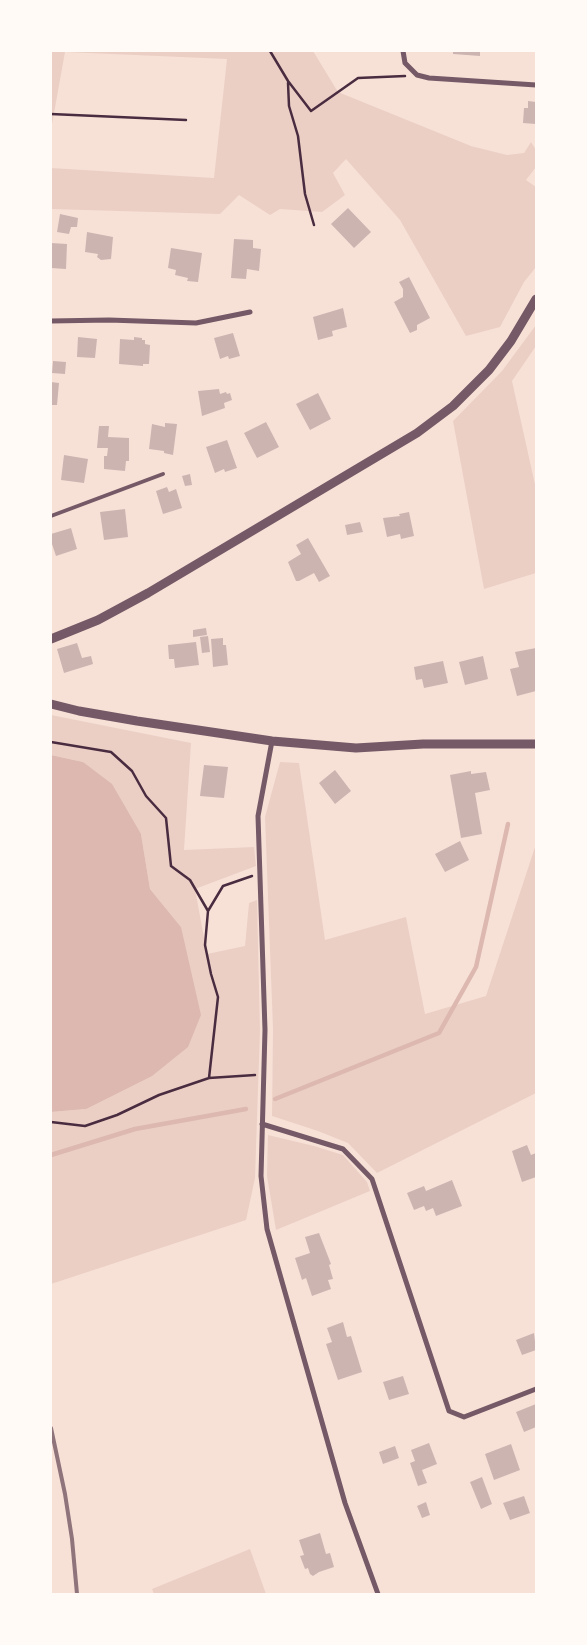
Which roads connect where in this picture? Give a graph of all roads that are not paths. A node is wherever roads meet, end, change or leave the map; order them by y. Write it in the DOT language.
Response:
graph roads {
  1 [pos="402,51"];
  2 [pos="536,85"];
  3 [pos="536,299"];
  4 [pos="250,312"];
  5 [pos="51,321"];
  6 [pos="162,474"];
  7 [pos="51,516"];
  8 [pos="51,639"];
  9 [pos="51,704"];
  10 [pos="272,741"];
  11 [pos="536,744"];
  12 [pos="262,1124"];
  13 [pos="536,1389"];
  14 [pos="378,1594"];
  1 -- 2 [label="street"];
  3 -- 8 [label="street"];
  4 -- 5 [label="street"];
  6 -- 7 [label="lane"];
  9 -- 10 [label="street"];
  10 -- 11 [label="street"];
  10 -- 12 [label="street"];
  12 -- 13 [label="street"];
  12 -- 14 [label="street"];
}
